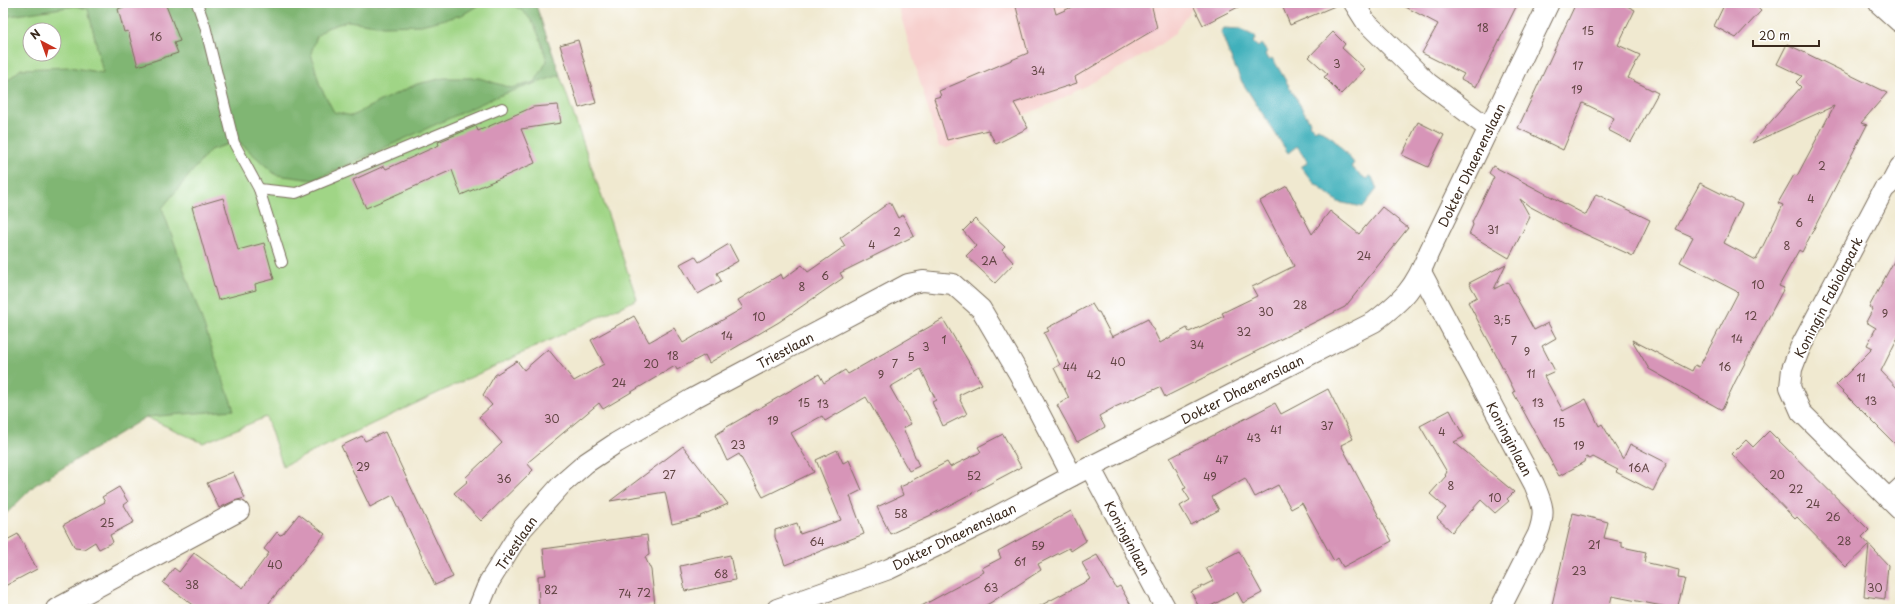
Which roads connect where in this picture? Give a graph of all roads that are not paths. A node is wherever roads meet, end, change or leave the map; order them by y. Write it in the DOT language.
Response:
graph roads {
  1 [pos="197,3"];
  2 [pos="1354,3"];
  3 [pos="1549,3"];
  4 [pos="1880,3"];
  5 [pos="1900,21"];
  6 [pos="502,108"];
  7 [pos="1488,128"];
  8 [pos="1900,167"];
  9 [pos="259,189"];
  10 [pos="282,262"];
  11 [pos="1421,272"];
  12 [pos="1090,467"];
  13 [pos="1072,476"];
  14 [pos="1893,488"];
  15 [pos="1900,510"];
  16 [pos="239,511"];
  17 [pos="56,609"];
  18 [pos="478,609"];
  19 [pos="776,609"];
  20 [pos="1166,609"];
  21 [pos="1500,609"];
  1 -- 9 [label="lane"];
  2 -- 7 [label="street"];
  3 -- 7 [label="street, Dokter Dhaenenslaan"];
  4 -- 5 [label="street"];
  6 -- 9 [label="lane"];
  7 -- 11 [label="street, Dokter Dhaenenslaan"];
  8 -- 14 [label="street, Koningin Fabiolapark"];
  9 -- 10 [label="lane"];
  11 -- 12 [label="street, Dokter Dhaenenslaan"];
  11 -- 21 [label="street, Koninginlaan"];
  12 -- 13 [label="street, Dokter Dhaenenslaan"];
  12 -- 20 [label="street, Koninginlaan"];
  13 -- 18 [label="street, Triestlaan"];
  13 -- 19 [label="street, Dokter Dhaenenslaan"];
  14 -- 15 [label="street, Koningin Fabiolapark"];
  16 -- 17 [label="street"];
}
